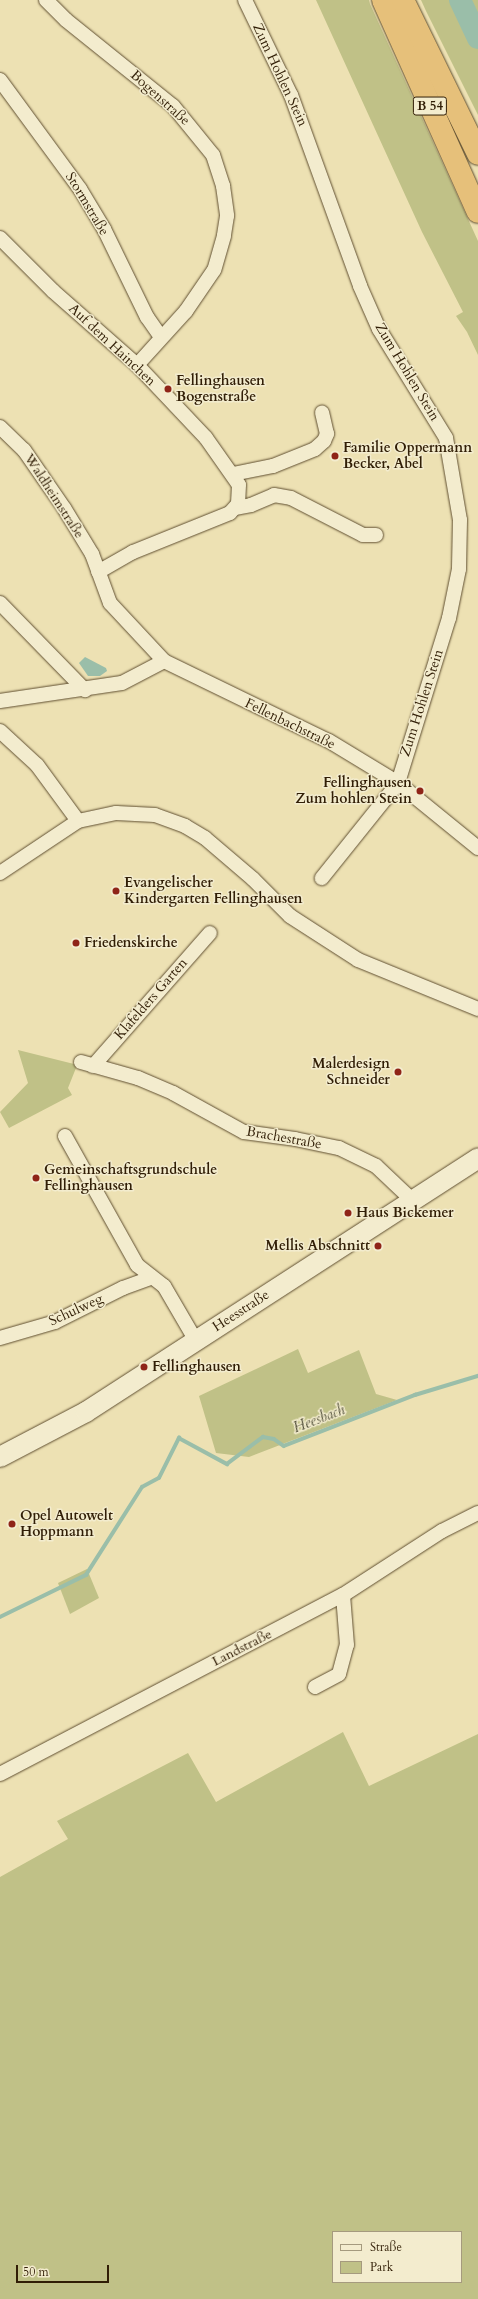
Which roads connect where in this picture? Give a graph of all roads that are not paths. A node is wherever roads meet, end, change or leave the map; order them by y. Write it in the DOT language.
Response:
graph roads {
  1 [pos="46,0"];
  2 [pos="245,0"];
  3 [pos="383,0"];
  4 [pos="403,0"];
  5 [pos="0,80"];
  6 [pos="478,154"];
  7 [pos="478,212"];
  8 [pos="0,238"];
  9 [pos="161,337"];
  10 [pos="137,365"];
  11 [pos="322,413"];
  12 [pos="0,427"];
  13 [pos="233,474"];
  14 [pos="236,508"];
  15 [pos="376,535"];
  16 [pos="98,572"];
  17 [pos="0,603"];
  18 [pos="164,661"];
  19 [pos="85,690"];
  20 [pos="0,700"];
  21 [pos="0,731"];
  22 [pos="398,783"];
  23 [pos="78,821"];
  24 [pos="478,848"];
  25 [pos="0,873"];
  26 [pos="322,878"];
  27 [pos="210,933"];
  28 [pos="478,1009"];
  29 [pos="87,1064"];
  30 [pos="65,1136"];
  31 [pos="478,1158"];
  32 [pos="412,1200"];
  33 [pos="151,1278"];
  34 [pos="0,1338"];
  35 [pos="196,1341"];
  36 [pos="0,1457"];
  37 [pos="478,1513"];
  38 [pos="343,1595"];
  39 [pos="315,1687"];
  40 [pos="0,1774"];
  1 -- 9 [label="street, Bogenstraße"];
  2 -- 22 [label="street, Zum Hohlen Stein"];
  3 -- 7 [label="highway, B 54"];
  4 -- 6 [label="highway, B 54"];
  5 -- 9 [label="street, Stormstraße"];
  8 -- 10 [label="street, Auf dem Hainchen"];
  9 -- 10 [label="street, Bogenstraße"];
  10 -- 13 [label="street, Auf dem Hainchen"];
  11 -- 13 [label="street"];
  12 -- 16 [label="street, Waldheimstraße"];
  13 -- 14 [label="street, Auf dem Hainchen"];
  14 -- 15 [label="street"];
  14 -- 16 [label="street"];
  16 -- 18 [label="street"];
  17 -- 19 [label="street"];
  18 -- 19 [label="street"];
  18 -- 22 [label="street, Fellenbachstraße"];
  19 -- 20 [label="street"];
  21 -- 23 [label="street"];
  22 -- 24 [label="street, Fellenbachstraße"];
  22 -- 26 [label="street"];
  23 -- 25 [label="street"];
  23 -- 28 [label="street"];
  27 -- 29 [label="street, Klafelders Garten"];
  29 -- 32 [label="street, Brachestraße"];
  30 -- 33 [label="street"];
  31 -- 32 [label="main road, Heesstraße"];
  32 -- 35 [label="main road, Heesstraße"];
  33 -- 34 [label="street, Schulweg"];
  33 -- 35 [label="street"];
  35 -- 36 [label="main road, Heesstraße"];
  37 -- 38 [label="street, Landstraße"];
  38 -- 39 [label="street"];
  38 -- 40 [label="street, Landstraße"];
}
